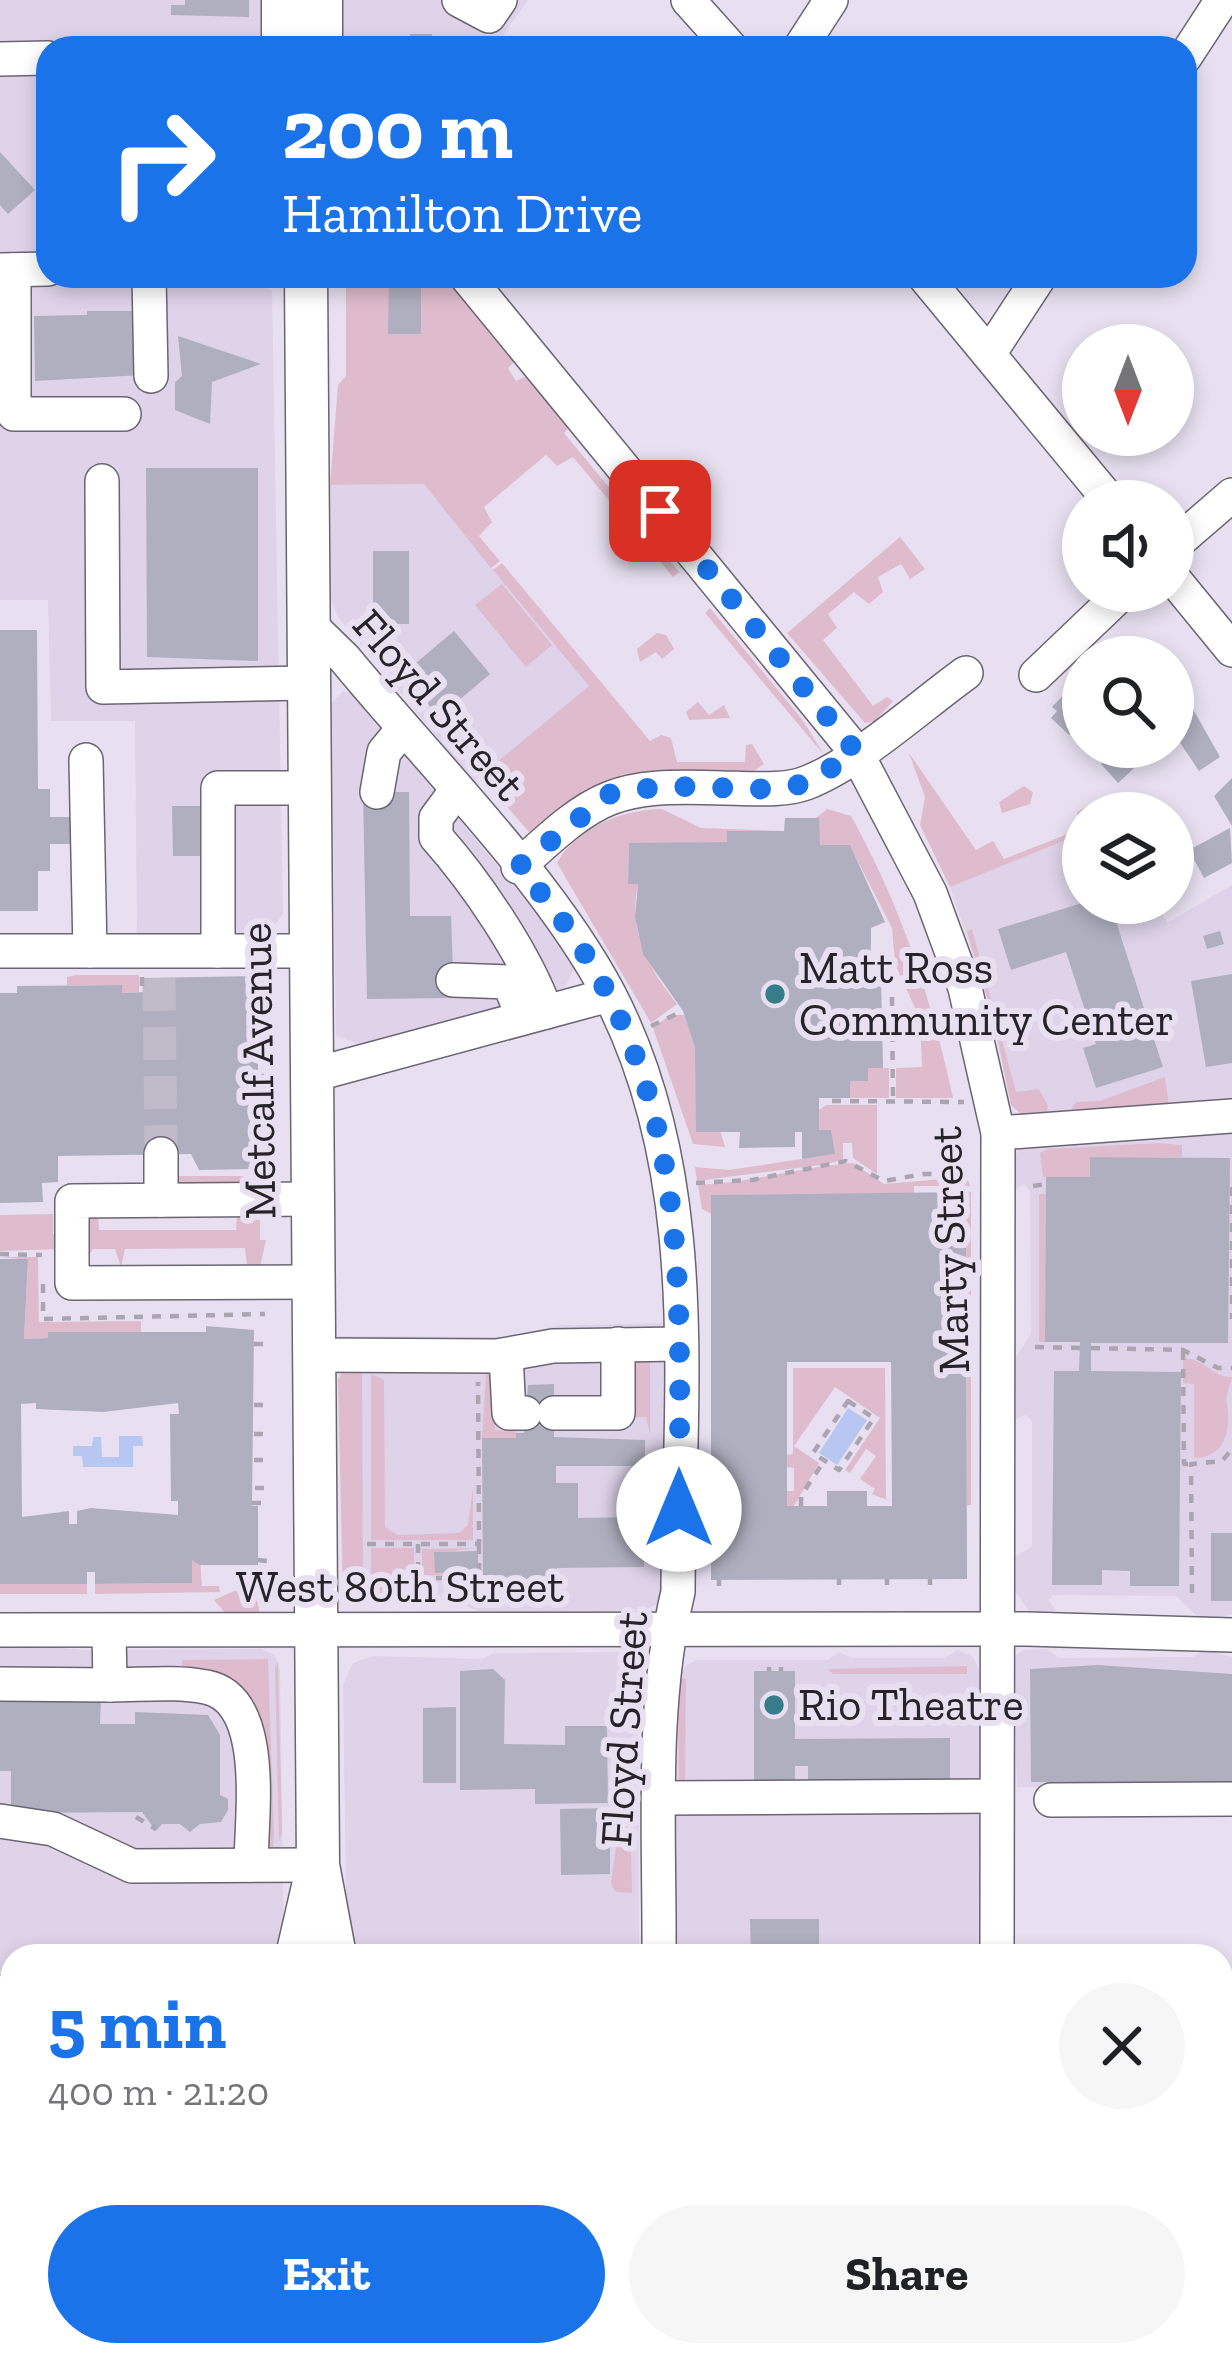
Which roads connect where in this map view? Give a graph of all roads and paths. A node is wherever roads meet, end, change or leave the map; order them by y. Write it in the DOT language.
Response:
graph roads {
  1 [pos="283,0"];
  2 [pos="321,0"];
  3 [pos="459,0"];
  4 [pos="500,0"];
  5 [pos="688,0"];
  6 [pos="831,0"];
  7 [pos="1222,0"];
  8 [pos="283,36"];
  9 [pos="321,36"];
  10 [pos="720,36"];
  11 [pos="808,36"];
  12 [pos="1197,39"];
  13 [pos="36,58"];
  14 [pos="0,59"];
  15 [pos="7,270"];
  16 [pos="149,288"];
  17 [pos="306,288"];
  18 [pos="476,288"];
  19 [pos="934,288"];
  20 [pos="1032,288"];
  21 [pos="989,354"];
  22 [pos="151,376"];
  23 [pos="124,414"];
  24 [pos="1093,480"];
  25 [pos="102,481"];
  26 [pos="1232,495"];
  27 [pos="1194,528"];
  28 [pos="1194,604"];
  29 [pos="1102,612"];
  30 [pos="304,620"];
  31 [pos="1232,650"];
  32 [pos="966,673"];
  33 [pos="1036,675"];
  34 [pos="305,683"];
  35 [pos="404,730"];
  36 [pos="856,752"];
  37 [pos="86,760"];
  38 [pos="306,788"];
  39 [pos="456,791"];
  40 [pos="376,793"];
  41 [pos="518,867"];
  42 [pos="0,951"];
  43 [pos="90,951"];
  44 [pos="218,951"];
  45 [pos="308,951"];
  46 [pos="453,980"];
  47 [pos="609,995"];
  48 [pos="892,997"];
  49 [pos="682,1011"];
  50 [pos="535,1015"];
  51 [pos="648,1028"];
  52 [pos="309,1076"];
  53 [pos="832,1101"];
  54 [pos="892,1101"];
  55 [pos="964,1102"];
  56 [pos="1232,1116"];
  57 [pos="998,1133"];
  58 [pos="161,1154"];
  59 [pos="251,1163"];
  60 [pos="265,1163"];
  61 [pos="969,1174"];
  62 [pos="695,1183"];
  63 [pos="1046,1184"];
  64 [pos="1033,1186"];
  65 [pos="1232,1187"];
  66 [pos="310,1199"];
  67 [pos="161,1200"];
  68 [pos="311,1282"];
  69 [pos="1232,1319"];
  70 [pos="618,1344"];
  71 [pos="680,1344"];
  72 [pos="254,1345"];
  73 [pos="266,1345"];
  74 [pos="1035,1348"];
  75 [pos="1080,1348"];
  76 [pos="1091,1348"];
  77 [pos="1183,1351"];
  78 [pos="312,1354"];
  79 [pos="492,1363"];
  80 [pos="1232,1368"];
  81 [pos="254,1405"];
  82 [pos="266,1405"];
  83 [pos="254,1434"];
  84 [pos="266,1434"];
  85 [pos="1232,1449"];
  86 [pos="254,1460"];
  87 [pos="266,1460"];
  88 [pos="824,1461"];
  89 [pos="1191,1464"];
  90 [pos="255,1488"];
  91 [pos="266,1488"];
  92 [pos="252,1503"];
  93 [pos="266,1503"];
  94 [pos="801,1506"];
  95 [pos="367,1544"];
  96 [pos="418,1544"];
  97 [pos="479,1544"];
  98 [pos="258,1560"];
  99 [pos="267,1561"];
  100 [pos="418,1578"];
  101 [pos="475,1581"];
  102 [pos="1192,1593"];
  103 [pos="418,1598"];
  104 [pos="467,1601"];
  105 [pos="541,1603"];
  106 [pos="997,1629"];
  107 [pos="0,1630"];
  108 [pos="109,1631"];
  109 [pos="669,1631"];
  110 [pos="316,1633"];
  111 [pos="1232,1635"];
  112 [pos="0,1684"];
  113 [pos="110,1685"];
  114 [pos="996,1796"];
  115 [pos="659,1798"];
  116 [pos="1232,1799"];
  117 [pos="1052,1800"];
  118 [pos="136,1817"];
  119 [pos="0,1821"];
  120 [pos="156,1829"];
  121 [pos="251,1865"];
  122 [pos="318,1865"];
  123 [pos="300,1944"];
  124 [pos="333,1944"];
  125 [pos="659,1944"];
  126 [pos="997,1944"];
  1 -- 8 [label="main road"];
  2 -- 9 [label="main road"];
  3 -- 4 [label="street"];
  5 -- 10 [label="street"];
  6 -- 11 [label="street"];
  7 -- 12 [label="street"];
  13 -- 14 [label="street"];
  15 -- 23 [label="street"];
  16 -- 22 [label="street"];
  17 -- 30 [label="main road, Metcalf Avenue"];
  18 -- 36 [label="street, Marty Street"];
  19 -- 21 [label="street"];
  20 -- 21 [label="street"];
  21 -- 24 [label="street"];
  25 -- 34 [label="street"];
  26 -- 27 [label="street"];
  28 -- 31 [label="street"];
  29 -- 33 [label="street"];
  30 -- 34 [label="main road, Metcalf Avenue"];
  30 -- 35 [label="street, Floyd Street"];
  32 -- 36 [label="street"];
  34 -- 38 [label="main road, Metcalf Avenue"];
  35 -- 39 [label="street, Floyd Street"];
  35 -- 40 [label="street"];
  36 -- 41 [label="street"];
  36 -- 57 [label="street, Marty Street"];
  37 -- 43 [label="street"];
  38 -- 44 [label="street"];
  38 -- 45 [label="main road, Metcalf Avenue"];
  39 -- 41 [label="street, Floyd Street"];
  39 -- 50 [label="street"];
  41 -- 47 [label="street, Floyd Street"];
  42 -- 43 [label="street"];
  43 -- 44 [label="street"];
  44 -- 45 [label="street"];
  45 -- 52 [label="main road, Metcalf Avenue"];
  46 -- 50 [label="street"];
  47 -- 50 [label="street"];
  47 -- 71 [label="street, Floyd Street"];
  48 -- 54 [label="path"];
  49 -- 51 [label="path"];
  50 -- 52 [label="street"];
  52 -- 66 [label="main road, Metcalf Avenue"];
  53 -- 54 [label="path"];
  54 -- 55 [label="path"];
  56 -- 57 [label="street"];
  57 -- 106 [label="street, Marty Street"];
  58 -- 67 [label="street"];
  59 -- 60 [label="path"];
  61 -- 62 [label="path"];
  63 -- 64 [label="path"];
  65 -- 69 [label="path"];
  66 -- 67 [label="street"];
  66 -- 68 [label="main road, Metcalf Avenue"];
  67 -- 68 [label="street"];
  68 -- 78 [label="main road, Metcalf Avenue"];
  70 -- 71 [label="street"];
  70 -- 79 [label="street"];
  70 -- 79 [label="street"];
  71 -- 109 [label="street, Floyd Street"];
  72 -- 73 [label="path"];
  74 -- 75 [label="path"];
  76 -- 77 [label="path"];
  77 -- 80 [label="path"];
  77 -- 89 [label="path"];
  78 -- 79 [label="street"];
  78 -- 110 [label="main road, Metcalf Avenue"];
  79 -- 97 [label="path"];
  81 -- 82 [label="path"];
  83 -- 84 [label="path"];
  85 -- 89 [label="path"];
  86 -- 87 [label="path"];
  88 -- 88 [label="path"];
  88 -- 94 [label="path"];
  89 -- 102 [label="path"];
  90 -- 91 [label="path"];
  92 -- 93 [label="path"];
  95 -- 96 [label="path"];
  96 -- 97 [label="path"];
  96 -- 100 [label="path"];
  97 -- 101 [label="path"];
  98 -- 99 [label="path"];
  100 -- 101 [label="path"];
  100 -- 103 [label="path"];
  101 -- 104 [label="path"];
  101 -- 105 [label="path"];
  106 -- 109 [label="street, West 80th Street"];
  106 -- 111 [label="street, West 80th Street"];
  106 -- 114 [label="street, Marty Street"];
  107 -- 108 [label="street, West 80th Street"];
  108 -- 110 [label="street, West 80th Street"];
  108 -- 113 [label="street"];
  109 -- 110 [label="street, West 80th Street"];
  109 -- 115 [label="street, Floyd Street"];
  110 -- 122 [label="main road, Metcalf Avenue"];
  112 -- 113 [label="street"];
  113 -- 121 [label="street"];
  114 -- 115 [label="street"];
  114 -- 126 [label="street, Marty Street"];
  115 -- 125 [label="street, Floyd Street"];
  116 -- 117 [label="street"];
  118 -- 120 [label="path"];
  119 -- 121 [label="street"];
  121 -- 122 [label="street"];
  122 -- 123 [label="main road, Metcalf Avenue"];
  122 -- 124 [label="main road, Metcalf Avenue"];
}
